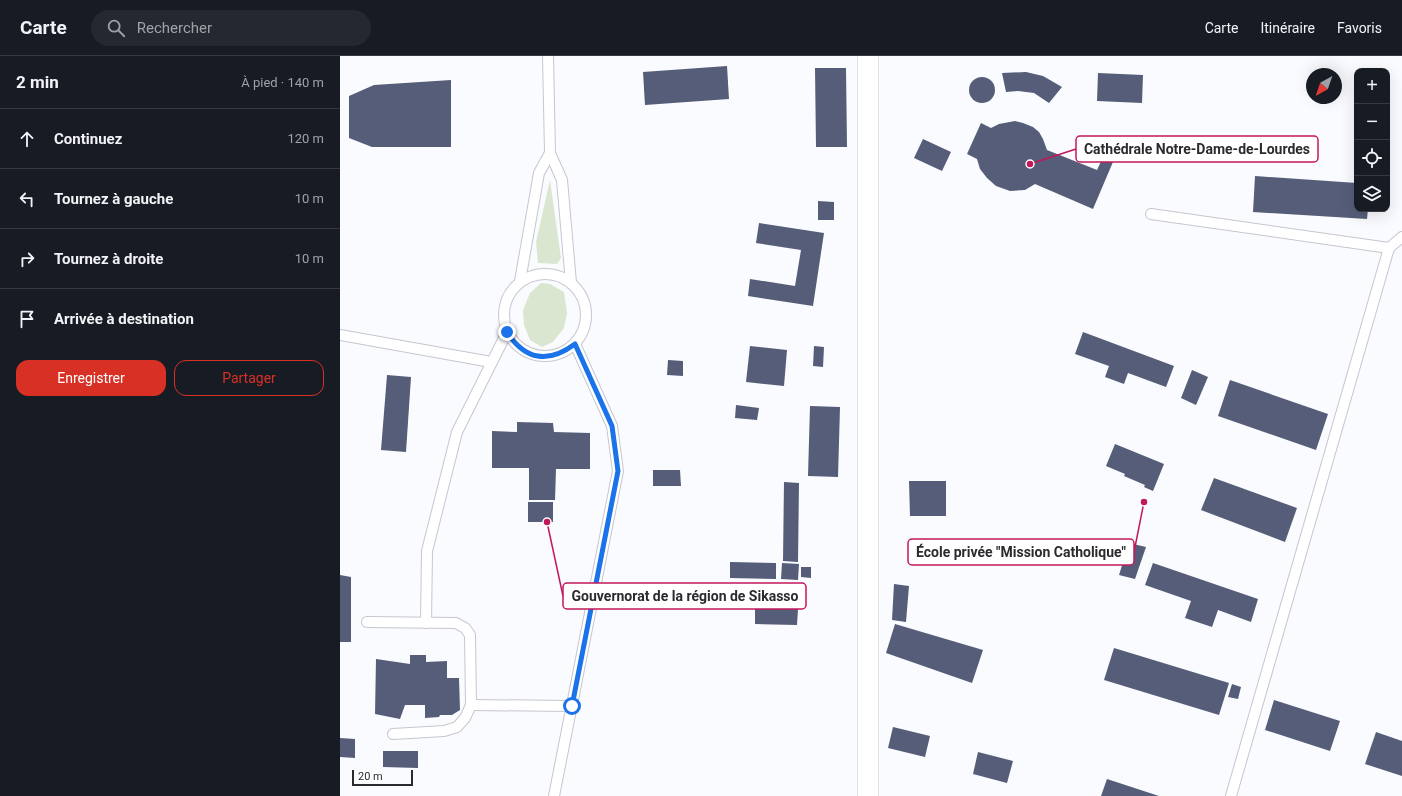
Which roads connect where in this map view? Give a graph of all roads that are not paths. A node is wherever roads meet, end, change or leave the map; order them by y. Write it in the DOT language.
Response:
graph roads {
  1 [pos="548,56"];
  2 [pos="868,56"];
  3 [pos="550,153"];
  4 [pos="1151,214"];
  5 [pos="1402,237"];
  6 [pos="1389,248"];
  7 [pos="520,281"];
  8 [pos="571,283"];
  9 [pos="507,332"];
  10 [pos="340,336"];
  11 [pos="575,344"];
  12 [pos="491,362"];
  13 [pos="367,622"];
  14 [pos="426,623"];
  15 [pos="471,705"];
  16 [pos="572,706"];
  17 [pos="393,734"];
  18 [pos="554,796"];
  19 [pos="868,796"];
  20 [pos="1231,796"];
  1 -- 3 [label="lane"];
  2 -- 19 [label="street"];
  3 -- 7 [label="lane"];
  3 -- 8 [label="lane"];
  4 -- 6 [label="lane"];
  5 -- 6 [label="lane"];
  6 -- 20 [label="lane"];
  7 -- 8 [label="lane"];
  7 -- 9 [label="lane"];
  8 -- 11 [label="lane"];
  9 -- 11 [label="lane"];
  9 -- 12 [label="lane"];
  10 -- 12 [label="lane"];
  11 -- 16 [label="lane"];
  12 -- 14 [label="lane"];
  13 -- 14 [label="lane"];
  14 -- 15 [label="lane"];
  15 -- 16 [label="lane"];
  15 -- 17 [label="lane"];
  16 -- 18 [label="lane"];
}
